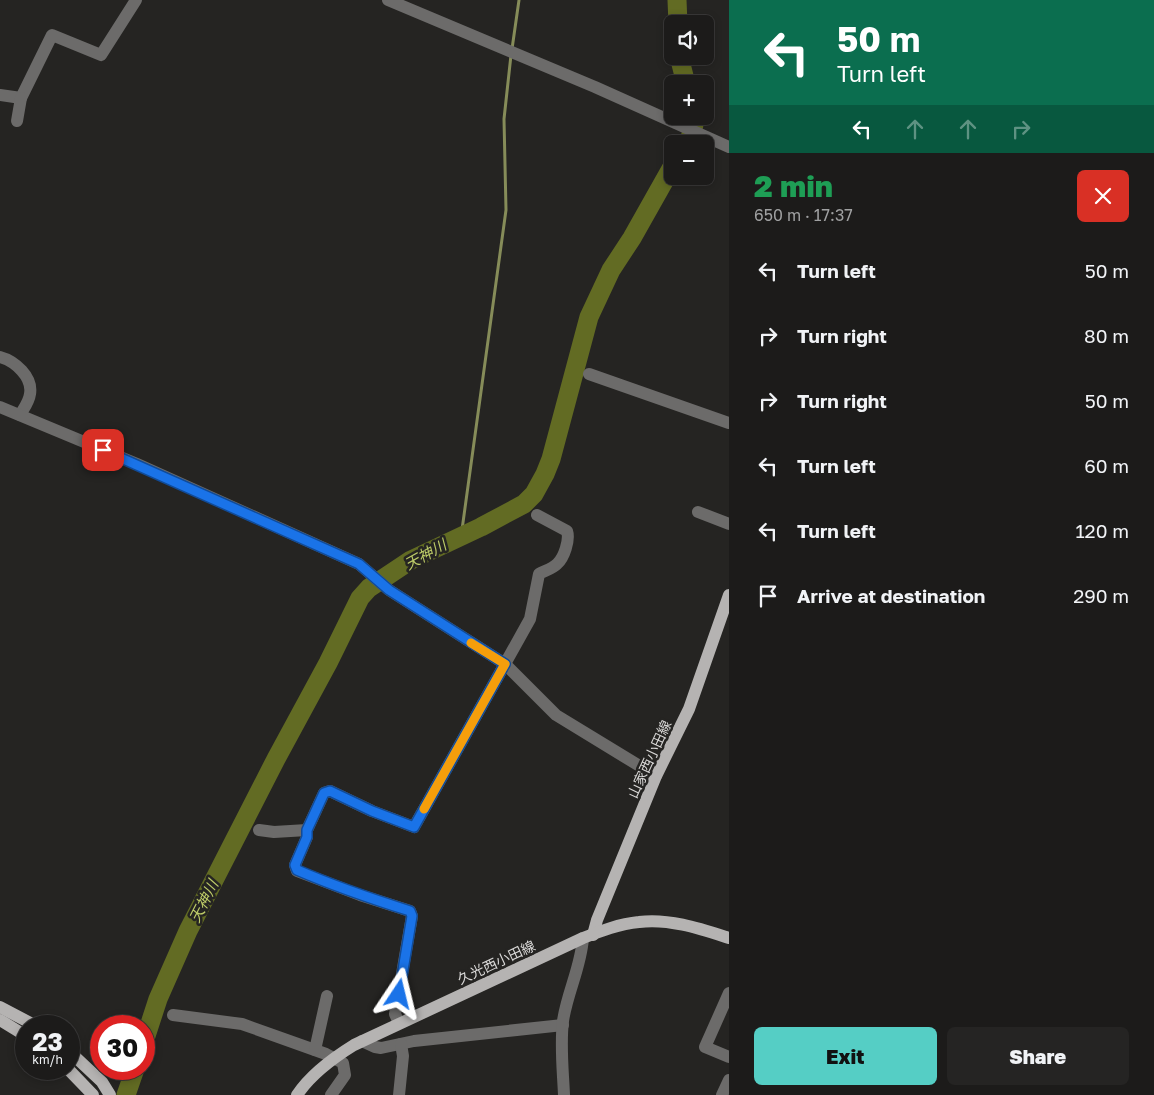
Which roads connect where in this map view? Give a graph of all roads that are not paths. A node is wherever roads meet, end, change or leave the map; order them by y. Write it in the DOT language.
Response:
graph roads {
  1 [pos="136,0"];
  2 [pos="388,0"];
  3 [pos="0,95"];
  4 [pos="20,98"];
  5 [pos="17,121"];
  6 [pos="729,146"];
  7 [pos="0,357"];
  8 [pos="589,374"];
  9 [pos="0,408"];
  10 [pos="20,415"];
  11 [pos="729,423"];
  12 [pos="698,512"];
  13 [pos="537,515"];
  14 [pos="729,524"];
  15 [pos="729,595"];
  16 [pos="505,664"];
  17 [pos="656,776"];
  18 [pos="259,830"];
  19 [pos="307,830"];
  20 [pos="588,936"];
  21 [pos="729,938"];
  22 [pos="729,993"];
  23 [pos="326,996"];
  24 [pos="0,1007"];
  25 [pos="15,1015"];
  26 [pos="174,1015"];
  27 [pos="0,1020"];
  28 [pos="399,1023"];
  29 [pos="563,1025"];
  30 [pos="15,1029"];
  31 [pos="362,1041"];
  32 [pos="401,1044"];
  33 [pos="315,1050"];
  34 [pos="729,1057"];
  35 [pos="333,1058"];
  36 [pos="80,1061"];
  37 [pos="79,1080"];
  38 [pos="729,1080"];
  39 [pos="93,1095"];
  40 [pos="110,1095"];
  41 [pos="297,1095"];
  42 [pos="331,1095"];
  43 [pos="399,1095"];
  44 [pos="564,1095"];
  45 [pos="722,1095"];
  1 -- 4 [label="street"];
  2 -- 6 [label="street"];
  3 -- 4 [label="street"];
  4 -- 5 [label="street"];
  7 -- 10 [label="street"];
  8 -- 11 [label="street"];
  9 -- 10 [label="street"];
  10 -- 16 [label="street"];
  12 -- 14 [label="street"];
  13 -- 16 [label="street"];
  15 -- 17 [label="main road, 山家西小田線"];
  16 -- 17 [label="street"];
  16 -- 19 [label="street"];
  17 -- 20 [label="main road, 山家西小田線"];
  18 -- 19 [label="street"];
  19 -- 28 [label="street"];
  20 -- 21 [label="main road, 久光西小田線"];
  20 -- 28 [label="main road, 久光西小田線"];
  20 -- 29 [label="street"];
  22 -- 34 [label="street"];
  23 -- 33 [label="street"];
  24 -- 25 [label="main road"];
  26 -- 33 [label="street"];
  27 -- 30 [label="main road"];
  28 -- 31 [label="main road, 久光西小田線"];
  29 -- 32 [label="street"];
  29 -- 44 [label="street"];
  31 -- 32 [label="street"];
  31 -- 35 [label="main road, 久光西小田線"];
  32 -- 43 [label="street"];
  33 -- 35 [label="street"];
  35 -- 41 [label="main road, 久光西小田線"];
  35 -- 42 [label="street"];
  36 -- 40 [label="main road"];
  37 -- 39 [label="main road"];
  38 -- 45 [label="street"];
}
